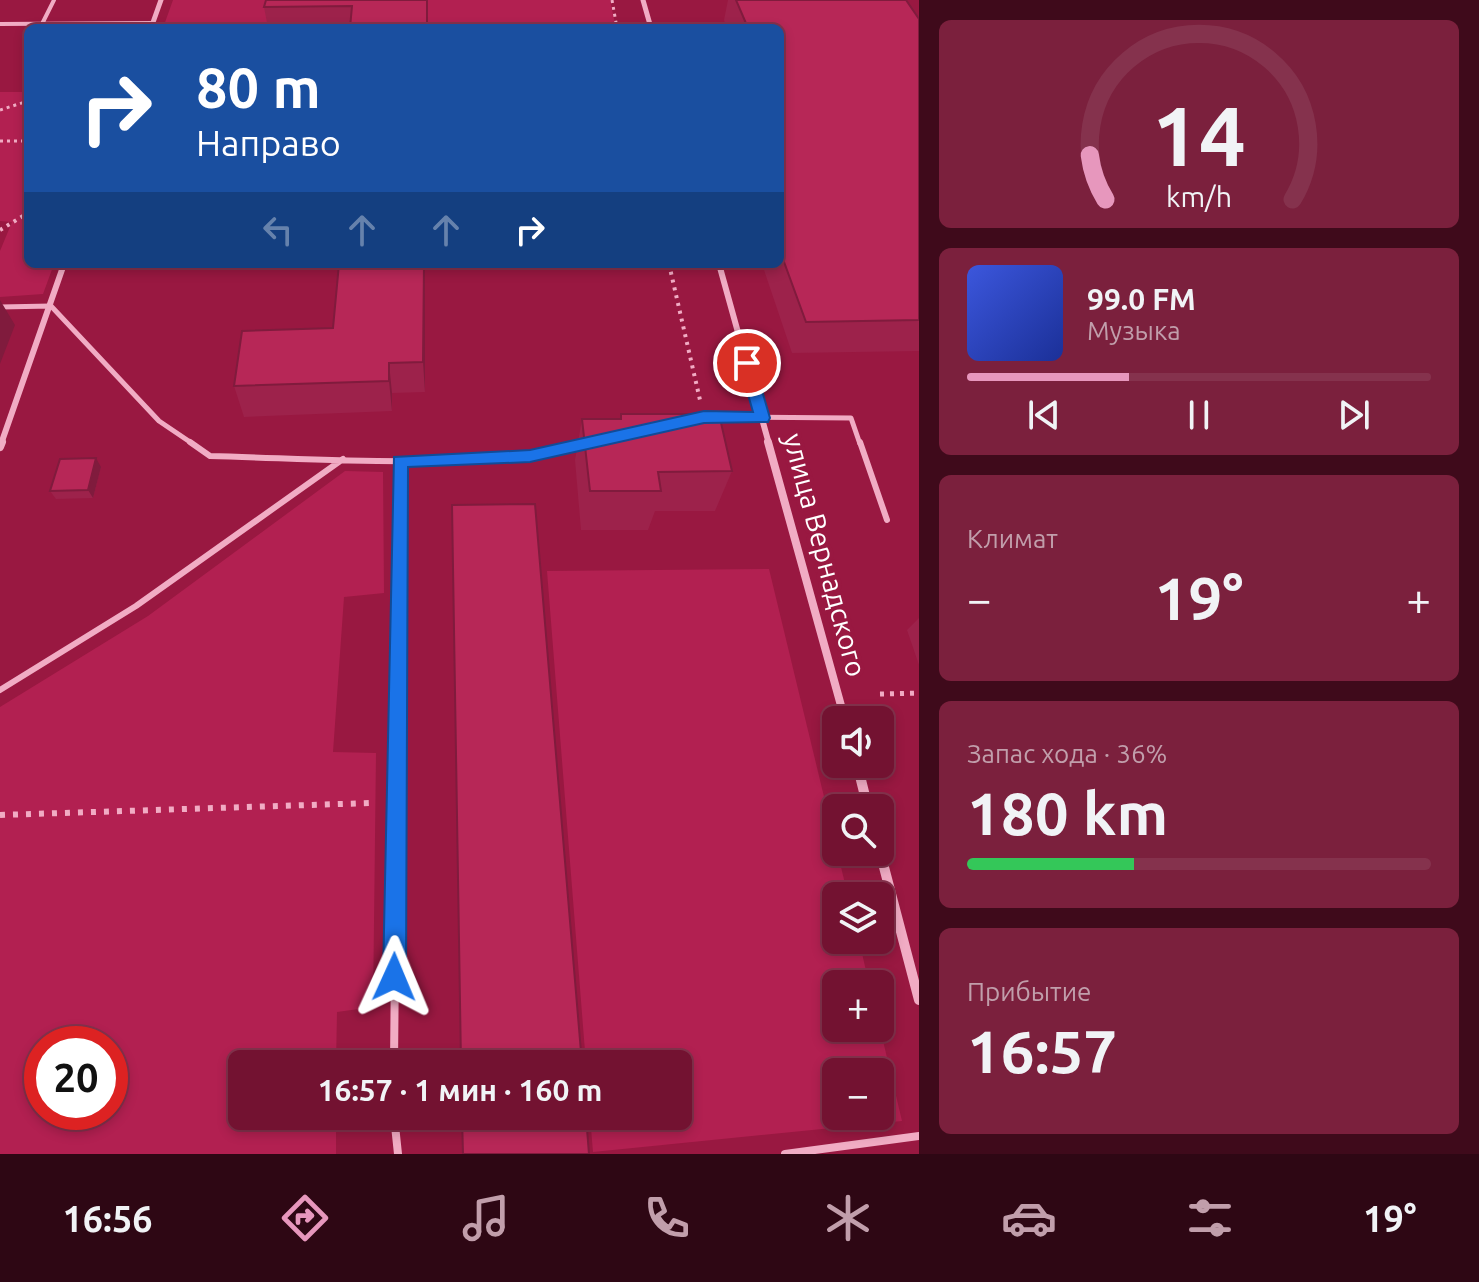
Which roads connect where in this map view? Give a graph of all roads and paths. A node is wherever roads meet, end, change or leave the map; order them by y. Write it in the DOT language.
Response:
graph roads {
  1 [pos="54,0"];
  2 [pos="161,0"];
  3 [pos="612,0"];
  4 [pos="643,0"];
  5 [pos="0,24"];
  6 [pos="42,24"];
  7 [pos="153,24"];
  8 [pos="616,24"];
  9 [pos="650,24"];
  10 [pos="24,102"];
  11 [pos="0,110"];
  12 [pos="0,141"];
  13 [pos="24,141"];
  14 [pos="24,215"];
  15 [pos="0,230"];
  16 [pos="63,268"];
  17 [pos="670,268"];
  18 [pos="720,268"];
  19 [pos="51,306"];
  20 [pos="0,307"];
  21 [pos="704,417"];
  22 [pos="762,418"];
  23 [pos="588,443"];
  24 [pos="0,447"];
  25 [pos="343,459"];
  26 [pos="400,461"];
  27 [pos="887,520"];
  28 [pos="0,690"];
  29 [pos="919,693"];
  30 [pos="880,694"];
  31 [pos="841,706"];
  32 [pos="396,803"];
  33 [pos="0,815"];
  34 [pos="884,866"];
  35 [pos="919,1000"];
  36 [pos="394,1050"];
  37 [pos="395,1130"];
  38 [pos="919,1136"];
  39 [pos="398,1154"];
  40 [pos="785,1154"];
  1 -- 6 [label="lane"];
  2 -- 7 [label="street"];
  3 -- 8 [label="path"];
  4 -- 9 [label="street"];
  5 -- 6 [label="lane"];
  10 -- 11 [label="path"];
  12 -- 13 [label="path"];
  14 -- 15 [label="path"];
  16 -- 19 [label="street"];
  17 -- 21 [label="path"];
  18 -- 22 [label="street, улица Вернадского"];
  19 -- 20 [label="lane"];
  19 -- 24 [label="street"];
  19 -- 25 [label="lane"];
  21 -- 22 [label="lane"];
  22 -- 27 [label="lane"];
  22 -- 31 [label="street, улица Вернадского"];
  23 -- 26 [label="lane"];
  25 -- 26 [label="lane"];
  25 -- 28 [label="lane"];
  26 -- 32 [label="lane"];
  29 -- 30 [label="path"];
  32 -- 33 [label="path"];
  32 -- 36 [label="lane"];
  34 -- 35 [label="street"];
  37 -- 39 [label="lane"];
  38 -- 40 [label="lane"];
}
